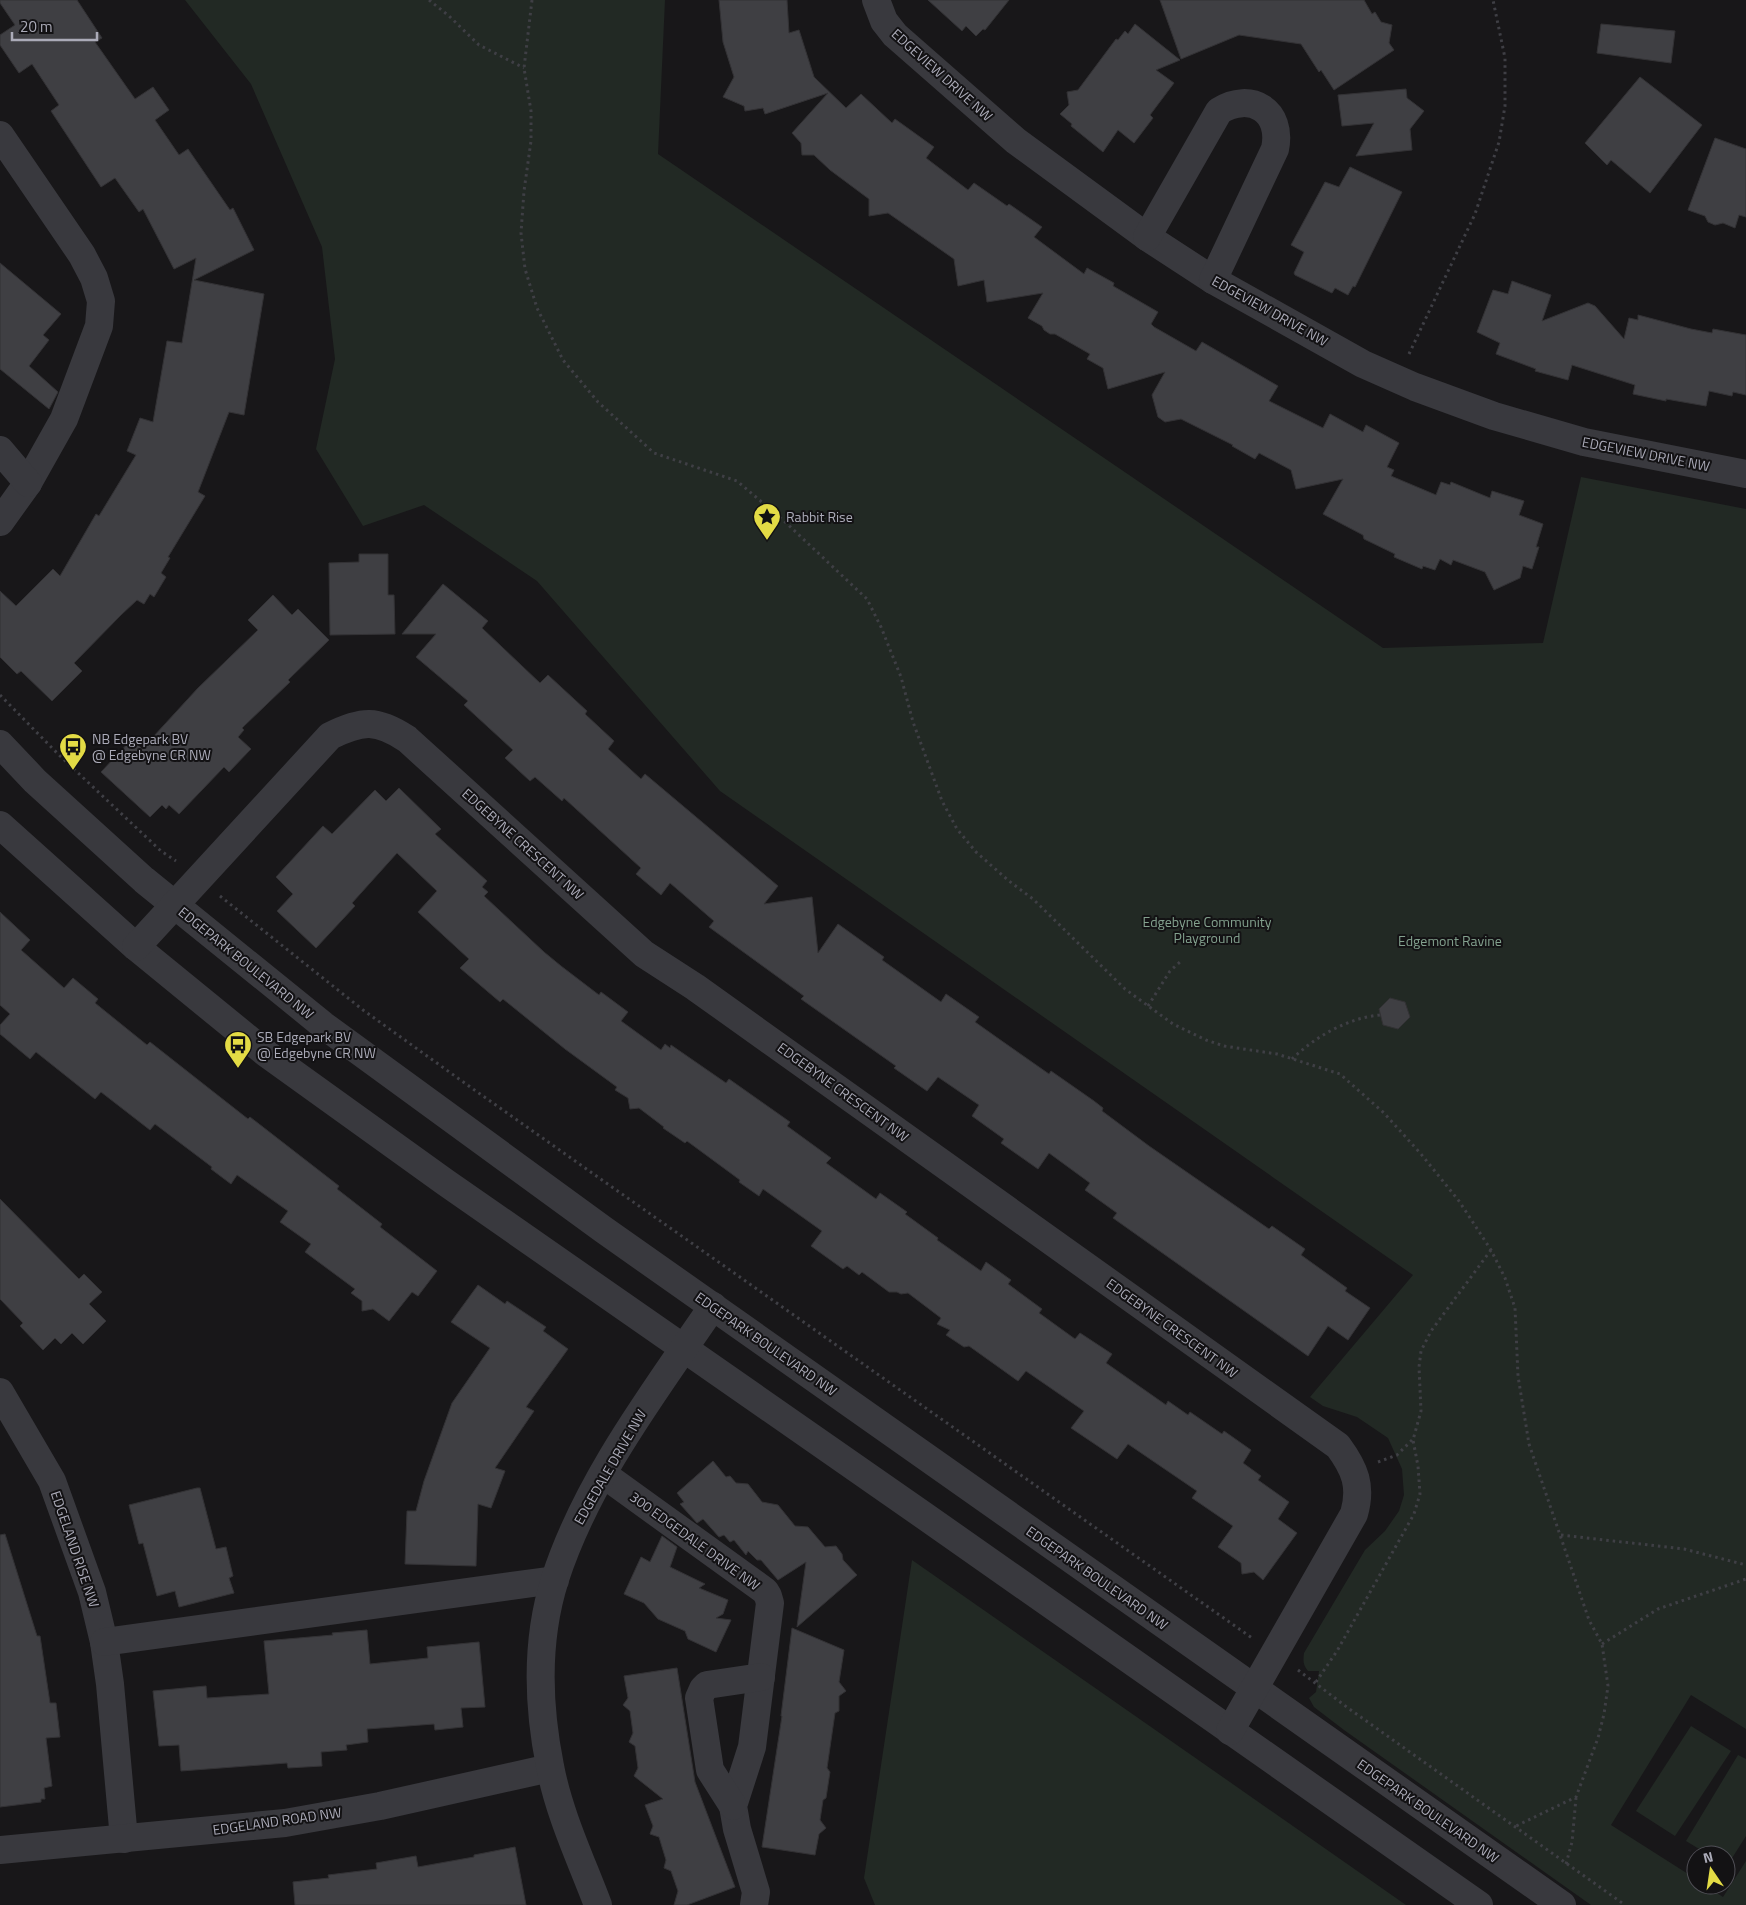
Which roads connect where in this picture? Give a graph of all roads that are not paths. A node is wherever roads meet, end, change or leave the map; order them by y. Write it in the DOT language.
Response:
graph roads {
  1 [pos="876,0"];
  2 [pos="0,135"];
  3 [pos="1147,237"];
  4 [pos="1213,280"];
  5 [pos="0,450"];
  6 [pos="1746,474"];
  7 [pos="28,484"];
  8 [pos="0,522"];
  9 [pos="0,744"];
  10 [pos="0,825"];
  11 [pos="175,905"];
  12 [pos="136,947"];
  13 [pos="713,1306"];
  14 [pos="684,1348"];
  15 [pos="0,1392"];
  16 [pos="603,1474"];
  17 [pos="555,1580"];
  18 [pos="104,1642"];
  19 [pos="761,1677"];
  20 [pos="1254,1689"];
  21 [pos="1230,1731"];
  22 [pos="550,1768"];
  23 [pos="733,1806"];
  24 [pos="124,1839"];
  25 [pos="0,1850"];
  26 [pos="598,1905"];
  27 [pos="754,1905"];
  28 [pos="1479,1905"];
  29 [pos="1562,1905"];
  1 -- 3 [label="street, EDGEVIEW DRIVE NW"];
  2 -- 7 [label="street"];
  3 -- 4 [label="street, EDGEVIEW DRIVE NW"];
  3 -- 4 [label="street"];
  4 -- 6 [label="street, EDGEVIEW DRIVE NW"];
  5 -- 7 [label="street"];
  7 -- 8 [label="street"];
  9 -- 11 [label="street, EDGEPARK BOULEVARD NW"];
  10 -- 12 [label="street"];
  11 -- 12 [label="street, EDGEBYNE CRESCENT NW"];
  11 -- 13 [label="street, EDGEPARK BOULEVARD NW"];
  11 -- 20 [label="street, EDGEBYNE CRESCENT NW"];
  12 -- 14 [label="street"];
  13 -- 14 [label="street, EDGEDALE DRIVE NW"];
  13 -- 20 [label="street, EDGEPARK BOULEVARD NW"];
  14 -- 16 [label="street, EDGEDALE DRIVE NW"];
  14 -- 21 [label="street"];
  15 -- 18 [label="street, EDGELAND RISE NW"];
  16 -- 17 [label="street, EDGEDALE DRIVE NW"];
  16 -- 19 [label="street, 300 EDGEDALE DRIVE NW"];
  17 -- 18 [label="street"];
  17 -- 22 [label="street, EDGEDALE DRIVE NW"];
  18 -- 24 [label="street, EDGELAND RISE NW"];
  19 -- 23 [label="street, 300 EDGEDALE DRIVE NW"];
  19 -- 23 [label="street, 300 EDGEDALE DRIVE NW"];
  20 -- 21 [label="street, EDGEBYNE CRESCENT NW"];
  20 -- 29 [label="street, EDGEPARK BOULEVARD NW"];
  21 -- 28 [label="street"];
  22 -- 24 [label="street, EDGELAND ROAD NW"];
  22 -- 26 [label="street, EDGEDALE DRIVE NW"];
  23 -- 27 [label="street, 300 EDGEDALE DRIVE NW"];
  24 -- 25 [label="street, EDGELAND ROAD NW"];
}
